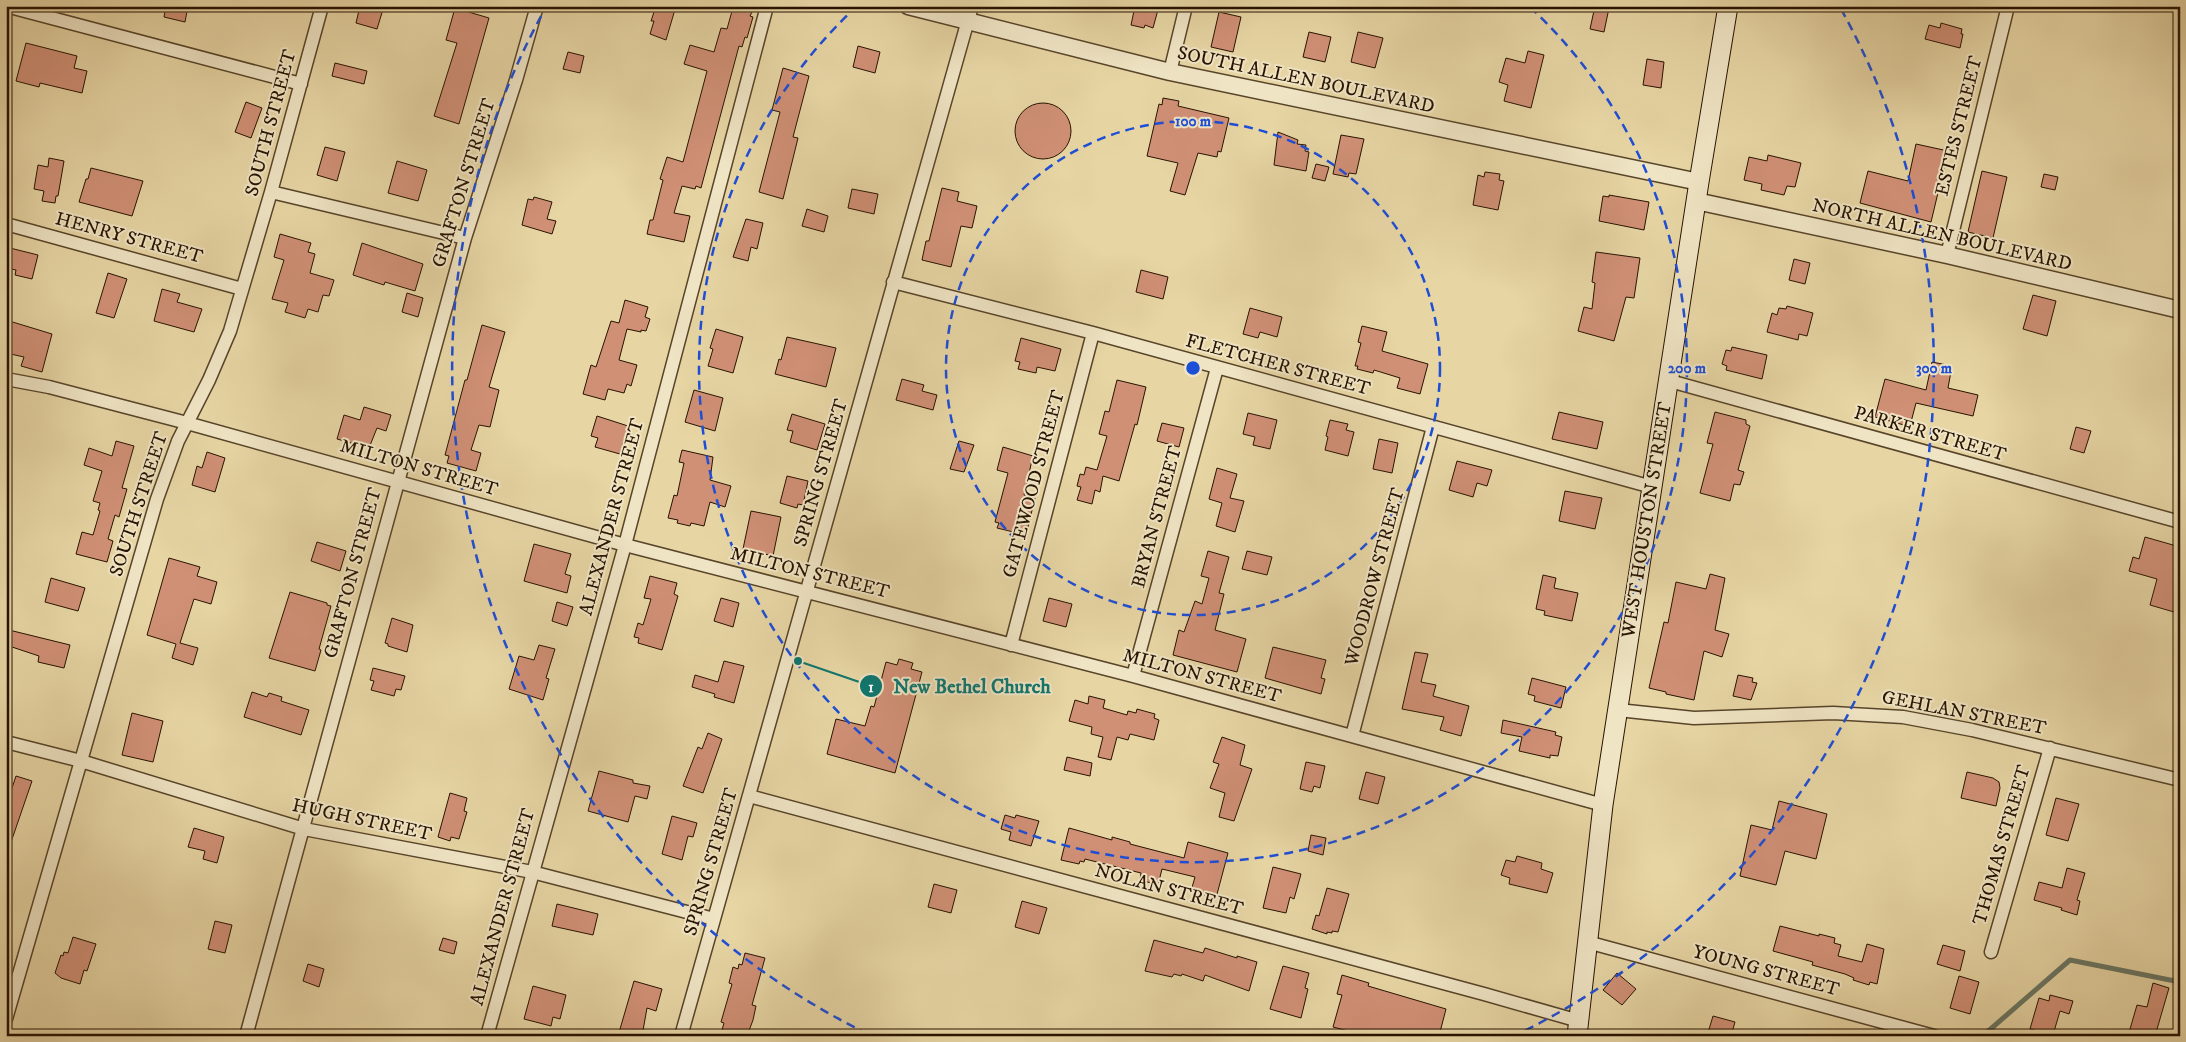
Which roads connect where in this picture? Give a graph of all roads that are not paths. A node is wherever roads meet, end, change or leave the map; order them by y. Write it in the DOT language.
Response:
graph roads {
  1 [pos="6,6"];
  2 [pos="322,6"];
  3 [pos="537,6"];
  4 [pos="767,6"];
  5 [pos="908,6"];
  6 [pos="972,6"];
  7 [pos="1186,6"];
  8 [pos="1728,6"];
  9 [pos="2008,6"];
  10 [pos="967,22"];
  11 [pos="1170,72"];
  12 [pos="301,84"];
  13 [pos="1699,182"];
  14 [pos="271,192"];
  15 [pos="1696,201"];
  16 [pos="6,224"];
  17 [pos="465,238"];
  18 [pos="1947,255"];
  19 [pos="893,282"];
  20 [pos="242,289"];
  21 [pos="2180,310"];
  22 [pos="1092,334"];
  23 [pos="1217,368"];
  24 [pos="6,379"];
  25 [pos="1670,381"];
  26 [pos="186,423"];
  27 [pos="1434,427"];
  28 [pos="397,481"];
  29 [pos="1652,487"];
  30 [pos="2180,522"];
  31 [pos="624,545"];
  32 [pos="807,592"];
  33 [pos="1011,645"];
  34 [pos="1133,676"];
  35 [pos="1618,710"];
  36 [pos="1352,736"];
  37 [pos="6,742"];
  38 [pos="2050,748"];
  39 [pos="81,761"];
  40 [pos="2180,780"];
  41 [pos="749,796"];
  42 [pos="1603,805"];
  43 [pos="304,829"];
  44 [pos="532,872"];
  45 [pos="714,919"];
  46 [pos="1587,942"];
  47 [pos="1991,952"];
  48 [pos="6,1019"];
  49 [pos="1578,1029"];
  50 [pos="246,1036"];
  51 [pos="487,1036"];
  52 [pos="681,1036"];
  53 [pos="1934,1036"];
  1 -- 12 [label="street"];
  2 -- 12 [label="street, SOUTH STREET"];
  3 -- 17 [label="street, GRAFTON STREET"];
  4 -- 31 [label="street, ALEXANDER STREET"];
  5 -- 10 [label="street, SOUTH ALLEN BOULEVARD"];
  6 -- 10 [label="street, SPRING STREET"];
  7 -- 11 [label="street"];
  8 -- 13 [label="main road, WEST HOUSTON STREET"];
  9 -- 18 [label="street, ESTES STREET"];
  10 -- 11 [label="street, SOUTH ALLEN BOULEVARD"];
  10 -- 19 [label="street, SPRING STREET"];
  11 -- 13 [label="street, SOUTH ALLEN BOULEVARD"];
  12 -- 14 [label="street, SOUTH STREET"];
  13 -- 15 [label="main road, WEST HOUSTON STREET"];
  14 -- 17 [label="street"];
  14 -- 20 [label="street, SOUTH STREET"];
  15 -- 18 [label="street, NORTH ALLEN BOULEVARD"];
  15 -- 25 [label="main road, WEST HOUSTON STREET"];
  16 -- 20 [label="street, HENRY STREET"];
  17 -- 28 [label="street, GRAFTON STREET"];
  18 -- 21 [label="street, NORTH ALLEN BOULEVARD"];
  19 -- 22 [label="street, FLETCHER STREET"];
  19 -- 32 [label="street, SPRING STREET"];
  20 -- 26 [label="street, SOUTH STREET"];
  22 -- 23 [label="street, FLETCHER STREET"];
  22 -- 33 [label="street, GATEWOOD STREET"];
  23 -- 27 [label="street, FLETCHER STREET"];
  23 -- 34 [label="street, BRYAN STREET"];
  24 -- 26 [label="street, MILTON STREET"];
  25 -- 29 [label="main road, WEST HOUSTON STREET"];
  25 -- 30 [label="street, PARKER STREET"];
  26 -- 28 [label="street, MILTON STREET"];
  26 -- 39 [label="street, SOUTH STREET"];
  27 -- 29 [label="street, FLETCHER STREET"];
  27 -- 36 [label="street, WOODROW STREET"];
  28 -- 31 [label="street, MILTON STREET"];
  28 -- 43 [label="street, GRAFTON STREET"];
  29 -- 35 [label="main road, WEST HOUSTON STREET"];
  31 -- 32 [label="street, MILTON STREET"];
  31 -- 44 [label="street, ALEXANDER STREET"];
  32 -- 33 [label="street, MILTON STREET"];
  32 -- 41 [label="street, SPRING STREET"];
  33 -- 34 [label="street, MILTON STREET"];
  34 -- 36 [label="street, MILTON STREET"];
  35 -- 38 [label="street, GEHLAN STREET"];
  35 -- 42 [label="main road, WEST HOUSTON STREET"];
  36 -- 42 [label="street, MILTON STREET"];
  37 -- 39 [label="street, HUGH STREET"];
  38 -- 40 [label="street, GEHLAN STREET"];
  38 -- 47 [label="street, THOMAS STREET"];
  39 -- 43 [label="street, HUGH STREET"];
  39 -- 48 [label="street, SOUTH STREET"];
  41 -- 45 [label="street, SPRING STREET"];
  41 -- 49 [label="street, NOLAN STREET"];
  42 -- 46 [label="main road, WEST HOUSTON STREET"];
  43 -- 44 [label="street, HUGH STREET"];
  43 -- 50 [label="street, GRAFTON STREET"];
  44 -- 45 [label="street, HUGH STREET"];
  44 -- 51 [label="street, ALEXANDER STREET"];
  45 -- 52 [label="street, SPRING STREET"];
  46 -- 49 [label="main road, WEST HOUSTON STREET"];
  46 -- 53 [label="street, YOUNG STREET"];
}
